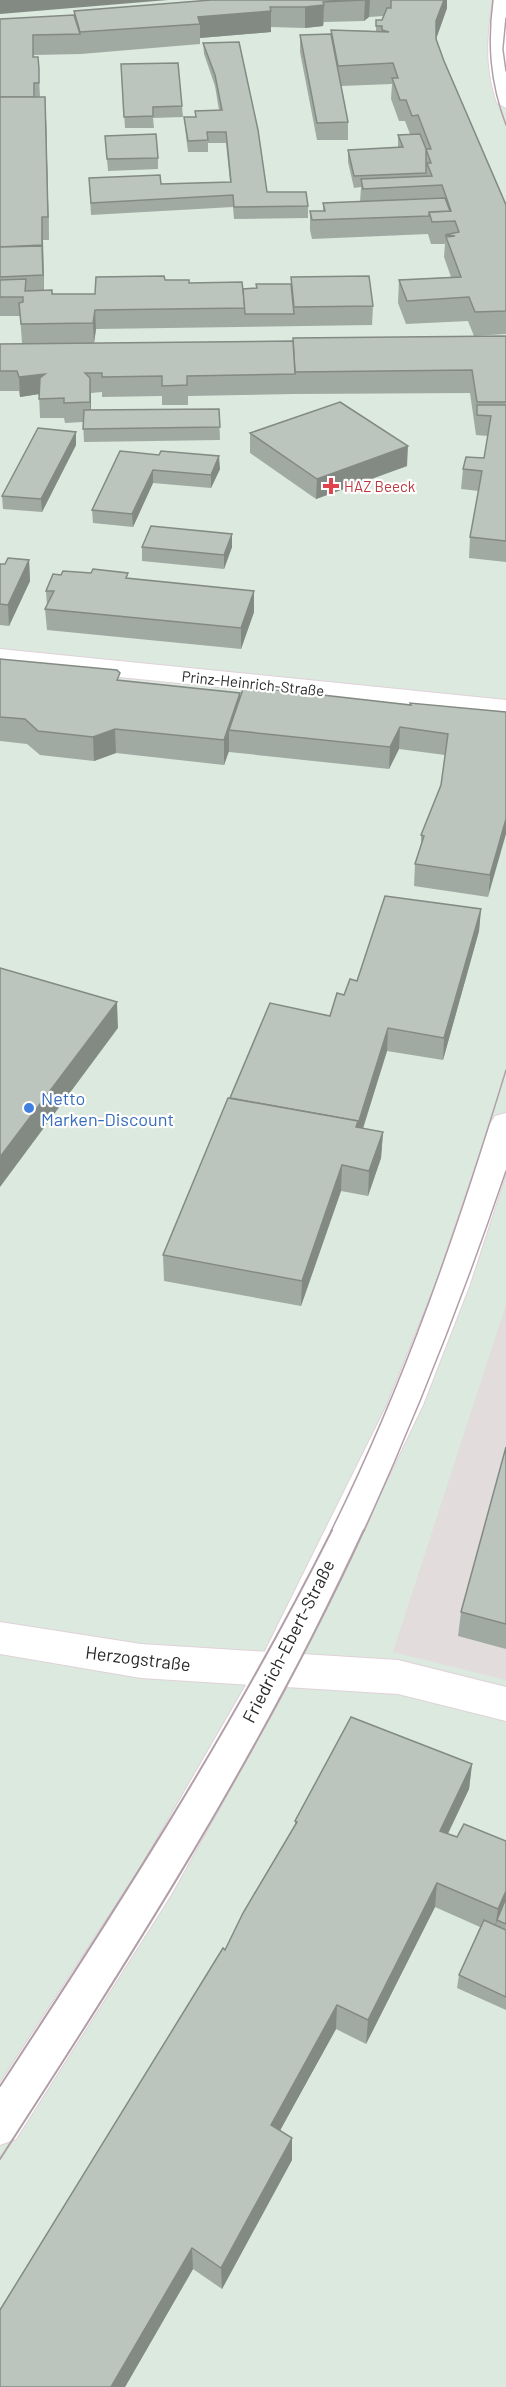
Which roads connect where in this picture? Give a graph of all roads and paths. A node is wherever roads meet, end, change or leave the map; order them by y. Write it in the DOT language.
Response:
graph roads {
  1 [pos="501,0"];
  2 [pos="506,103"];
  3 [pos="0,657"];
  4 [pos="506,708"];
  5 [pos="506,1124"];
  6 [pos="0,1638"];
  7 [pos="276,1670"];
  8 [pos="506,1704"];
  9 [pos="0,2123"];
  1 -- 2 [label="main road"];
  3 -- 4 [label="main road, Prinz-Heinrich-Straße"];
  5 -- 7 [label="main road, Friedrich-Ebert-Straße"];
  6 -- 7 [label="main road, Herzogstraße"];
  7 -- 8 [label="main road, Herzogstraße"];
  7 -- 9 [label="main road, Friedrich-Ebert-Straße"];
}
